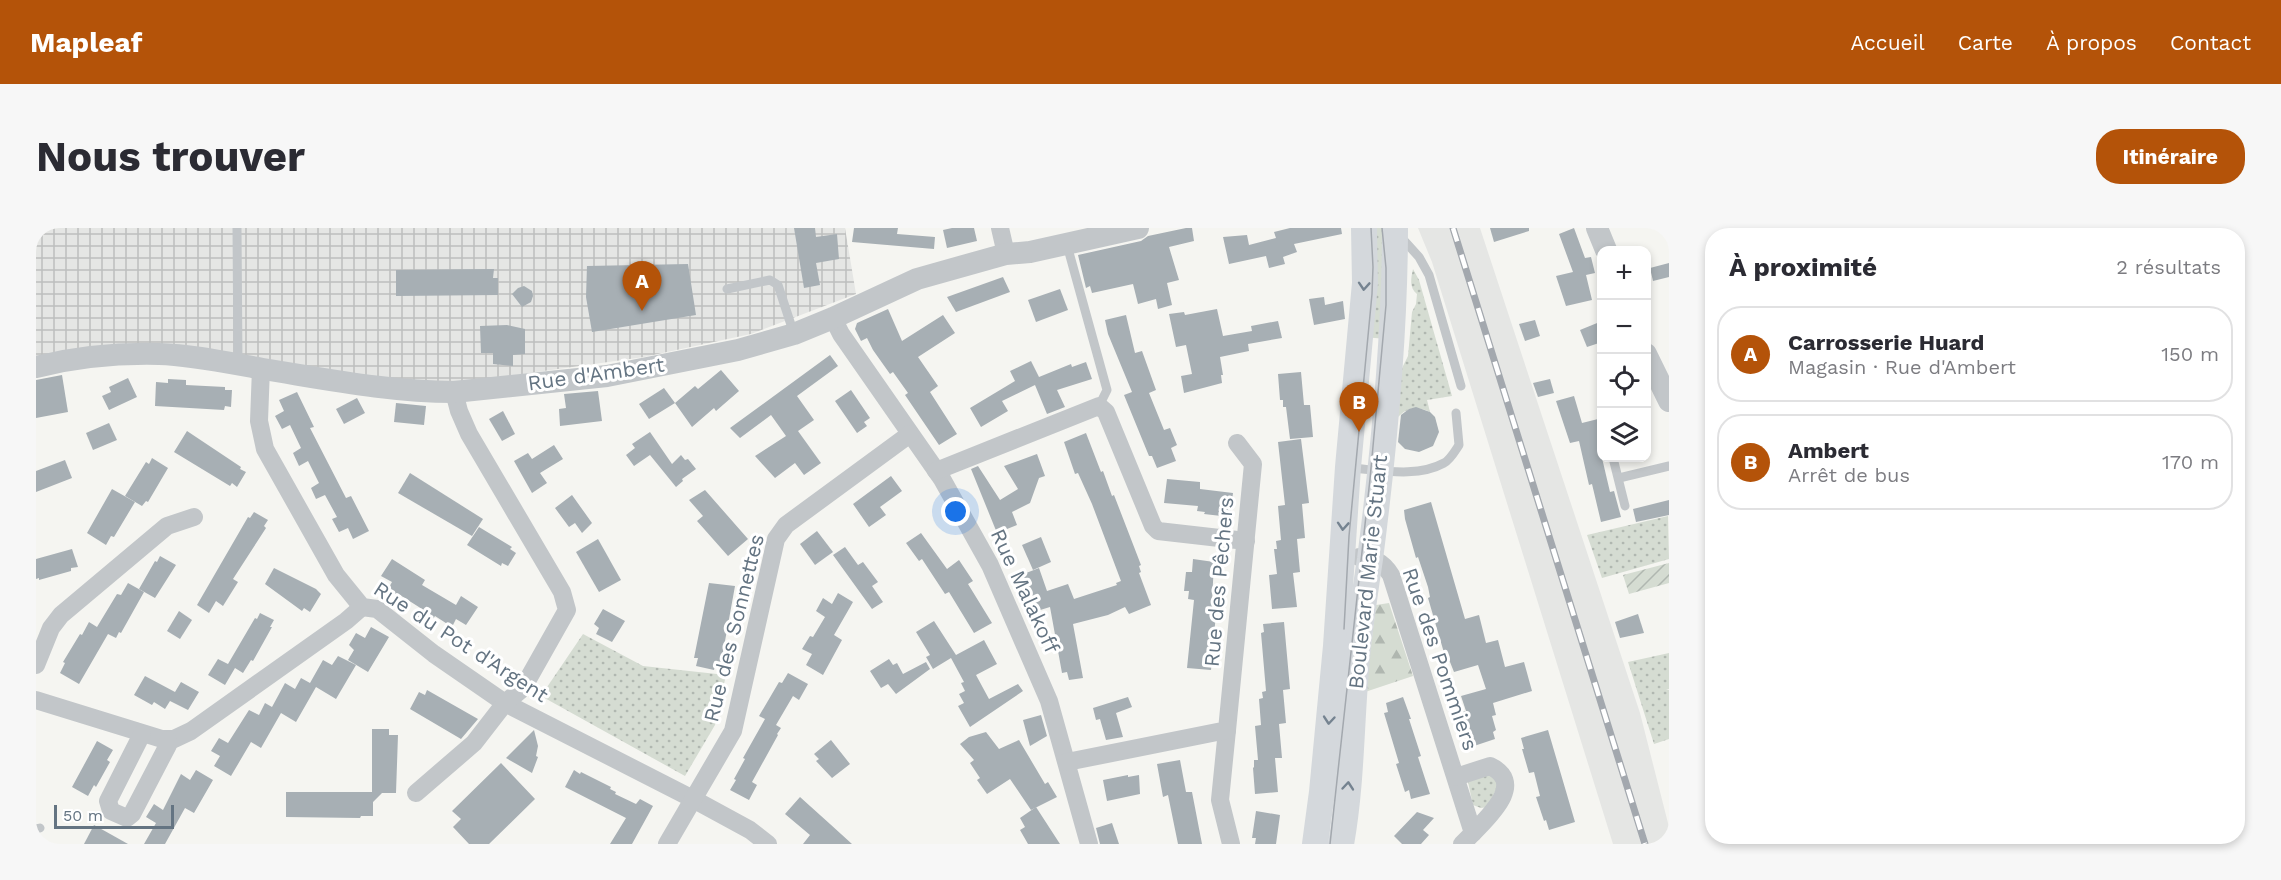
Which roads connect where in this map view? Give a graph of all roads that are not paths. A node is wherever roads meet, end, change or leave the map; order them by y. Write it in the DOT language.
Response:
graph roads {
  1 [pos="237,228"];
  2 [pos="1000,228"];
  3 [pos="1138,228"];
  4 [pos="1364,228"];
  5 [pos="1597,228"];
  6 [pos="1395,231"];
  7 [pos="1067,244"];
  8 [pos="1604,246"];
  9 [pos="1006,254"];
  10 [pos="727,289"];
  11 [pos="833,318"];
  12 [pos="794,334"];
  13 [pos="1651,363"];
  14 [pos="238,364"];
  15 [pos="36,367"];
  16 [pos="261,368"];
  17 [pos="1461,386"];
  18 [pos="454,392"];
  19 [pos="1669,401"];
  20 [pos="1099,406"];
  21 [pos="1456,413"];
  22 [pos="910,434"];
  23 [pos="1237,443"];
  24 [pos="1614,462"];
  25 [pos="1669,466"];
  26 [pos="1348,467"];
  27 [pos="1380,470"];
  28 [pos="936,471"];
  29 [pos="1618,478"];
  30 [pos="1624,506"];
  31 [pos="194,517"];
  32 [pos="1246,541"];
  33 [pos="1342,556"];
  34 [pos="1370,558"];
  35 [pos="362,607"];
  36 [pos="36,665"];
  37 [pos="36,700"];
  38 [pos="505,703"];
  39 [pos="1227,730"];
  40 [pos="142,734"];
  41 [pos="168,740"];
  42 [pos="1067,762"];
  43 [pos="1456,777"];
  44 [pos="416,794"];
  45 [pos="693,799"];
  46 [pos="1468,838"];
  47 [pos="667,844"];
  48 [pos="768,844"];
  49 [pos="1089,844"];
  50 [pos="1231,844"];
  51 [pos="1315,844"];
  52 [pos="1341,844"];
  1 -- 14 [label="lane"];
  2 -- 9 [label="street"];
  3 -- 7 [label="street, Rue d'Ambert"];
  4 -- 26 [label="main road, Boulevard Marie Stuart, one-way"];
  5 -- 8 [label="street"];
  6 -- 17 [label="lane"];
  6 -- 27 [label="main road, Boulevard Marie Stuart"];
  7 -- 9 [label="street, Rue d'Ambert"];
  7 -- 20 [label="lane"];
  9 -- 11 [label="street, Rue d'Ambert"];
  10 -- 12 [label="lane"];
  11 -- 12 [label="street, Rue d'Ambert"];
  11 -- 22 [label="street, Rue Malakoff"];
  12 -- 18 [label="street, Rue d'Ambert"];
  13 -- 19 [label="street"];
  14 -- 15 [label="street, Rue d'Ambert"];
  14 -- 16 [label="street, Rue d'Ambert"];
  16 -- 18 [label="street, Rue d'Ambert"];
  16 -- 35 [label="street, Rue du Pot d'Argent"];
  18 -- 38 [label="street"];
  20 -- 28 [label="street"];
  20 -- 32 [label="street"];
  21 -- 27 [label="lane"];
  22 -- 28 [label="street, Rue Malakoff"];
  22 -- 45 [label="street, Rue des Sonnettes"];
  23 -- 32 [label="street, Rue des Pêchers"];
  24 -- 29 [label="lane"];
  25 -- 29 [label="lane"];
  26 -- 27 [label="lane"];
  26 -- 33 [label="main road, Boulevard Marie Stuart, one-way"];
  27 -- 34 [label="main road, Boulevard Marie Stuart"];
  28 -- 42 [label="street, Rue Malakoff"];
  29 -- 30 [label="lane"];
  31 -- 36 [label="street"];
  32 -- 39 [label="street, Rue des Pêchers"];
  33 -- 34 [label="street, Rue des Pommiers"];
  33 -- 51 [label="main road, Boulevard Marie Stuart, one-way"];
  34 -- 43 [label="street, Rue des Pommiers"];
  52 -- 34 [label="main road, Boulevard Marie Stuart, one-way"];
  35 -- 38 [label="street, Rue du Pot d'Argent"];
  35 -- 41 [label="street"];
  37 -- 40 [label="street"];
  38 -- 44 [label="street"];
  38 -- 45 [label="street, Rue du Pot d'Argent"];
  39 -- 42 [label="street"];
  39 -- 50 [label="street, Rue des Pêchers"];
  40 -- 41 [label="street"];
  40 -- 41 [label="street"];
  42 -- 49 [label="street, Rue Malakoff"];
  43 -- 46 [label="street, Rue des Pommiers"];
  43 -- 46 [label="street, Rue des Pommiers"];
  45 -- 47 [label="street, Rue des Sonnettes"];
  45 -- 48 [label="street, Rue du Pot d'Argent"];
}
